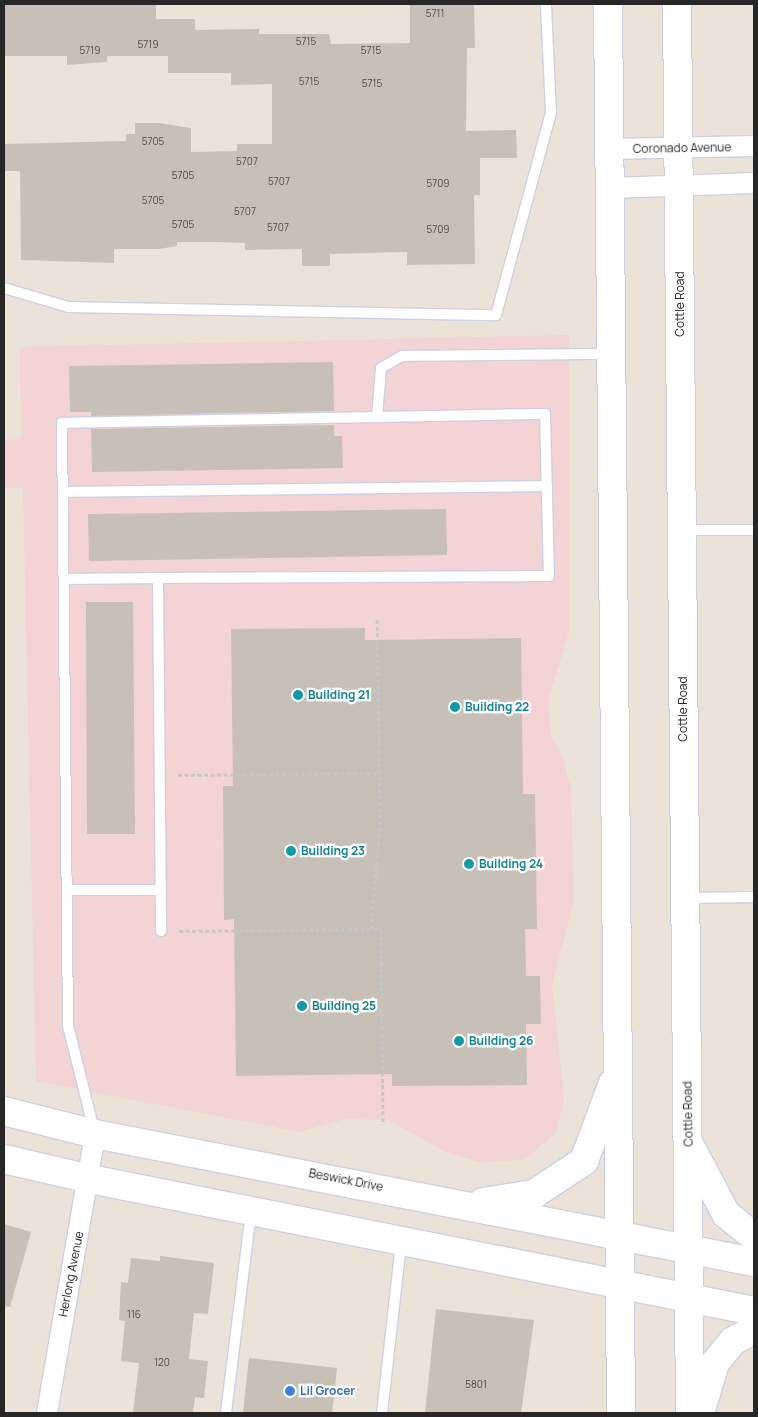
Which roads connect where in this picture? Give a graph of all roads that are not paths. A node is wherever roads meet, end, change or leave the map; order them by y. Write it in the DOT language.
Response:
graph roads {
  1 [pos="546,4"];
  2 [pos="608,4"];
  3 [pos="677,4"];
  4 [pos="754,146"];
  5 [pos="678,148"];
  6 [pos="610,149"];
  7 [pos="754,183"];
  8 [pos="679,185"];
  9 [pos="610,188"];
  10 [pos="4,288"];
  11 [pos="612,354"];
  12 [pos="377,418"];
  13 [pos="547,486"];
  14 [pos="63,492"];
  15 [pos="682,530"];
  16 [pos="754,530"];
  17 [pos="158,578"];
  18 [pos="64,579"];
  19 [pos="67,890"];
  20 [pos="161,890"];
  21 [pos="754,897"];
  22 [pos="684,898"];
  23 [pos="161,931"];
  24 [pos="619,1068"];
  25 [pos="4,1111"];
  26 [pos="94,1134"];
  27 [pos="688,1142"];
  28 [pos="4,1159"];
  29 [pos="90,1179"];
  30 [pos="465,1204"];
  31 [pos="251,1212"];
  32 [pos="621,1236"];
  33 [pos="754,1237"];
  34 [pos="401,1242"];
  35 [pos="688,1248"];
  36 [pos="754,1262"];
  37 [pos="621,1285"];
  38 [pos="687,1298"];
  39 [pos="754,1311"];
  40 [pos="754,1330"];
  41 [pos="46,1413"];
  42 [pos="226,1413"];
  43 [pos="382,1413"];
  44 [pos="621,1413"];
  45 [pos="690,1413"];
  46 [pos="700,1413"];
  1 -- 10 [label="lane"];
  2 -- 6 [label="main road"];
  3 -- 5 [label="main road, Cottle Road"];
  4 -- 5 [label="street, Coronado Avenue"];
  5 -- 6 [label="street, Coronado Avenue"];
  5 -- 8 [label="main road, Cottle Road"];
  6 -- 9 [label="main road"];
  7 -- 8 [label="street"];
  8 -- 9 [label="street"];
  8 -- 15 [label="main road, Cottle Road"];
  9 -- 11 [label="main road"];
  11 -- 12 [label="lane"];
  11 -- 24 [label="main road"];
  12 -- 13 [label="lane"];
  12 -- 14 [label="lane"];
  13 -- 14 [label="lane"];
  13 -- 17 [label="lane"];
  14 -- 18 [label="lane"];
  15 -- 16 [label="lane"];
  15 -- 22 [label="main road, Cottle Road"];
  17 -- 18 [label="lane"];
  17 -- 20 [label="lane"];
  18 -- 19 [label="lane"];
  19 -- 20 [label="lane"];
  19 -- 26 [label="lane"];
  20 -- 23 [label="lane"];
  21 -- 22 [label="lane"];
  22 -- 27 [label="main road, Cottle Road"];
  24 -- 30 [label="main road"];
  24 -- 32 [label="main road"];
  25 -- 26 [label="main road, Beswick Drive"];
  26 -- 29 [label="street, Herlong Avenue"];
  26 -- 30 [label="main road, Beswick Drive"];
  27 -- 33 [label="main road"];
  27 -- 35 [label="main road, Cottle Road"];
  28 -- 29 [label="main road"];
  29 -- 31 [label="main road"];
  29 -- 41 [label="street, Herlong Avenue"];
  30 -- 32 [label="main road, Beswick Drive"];
  31 -- 34 [label="main road"];
  31 -- 42 [label="lane"];
  32 -- 35 [label="main road, Beswick Drive"];
  32 -- 37 [label="main road"];
  34 -- 37 [label="main road"];
  34 -- 43 [label="lane"];
  35 -- 36 [label="main road, Beswick Drive"];
  35 -- 38 [label="main road, Cottle Road"];
  37 -- 38 [label="main road"];
  37 -- 44 [label="main road"];
  38 -- 39 [label="main road"];
  38 -- 45 [label="main road, Cottle Road"];
  40 -- 46 [label="main road"];
}
